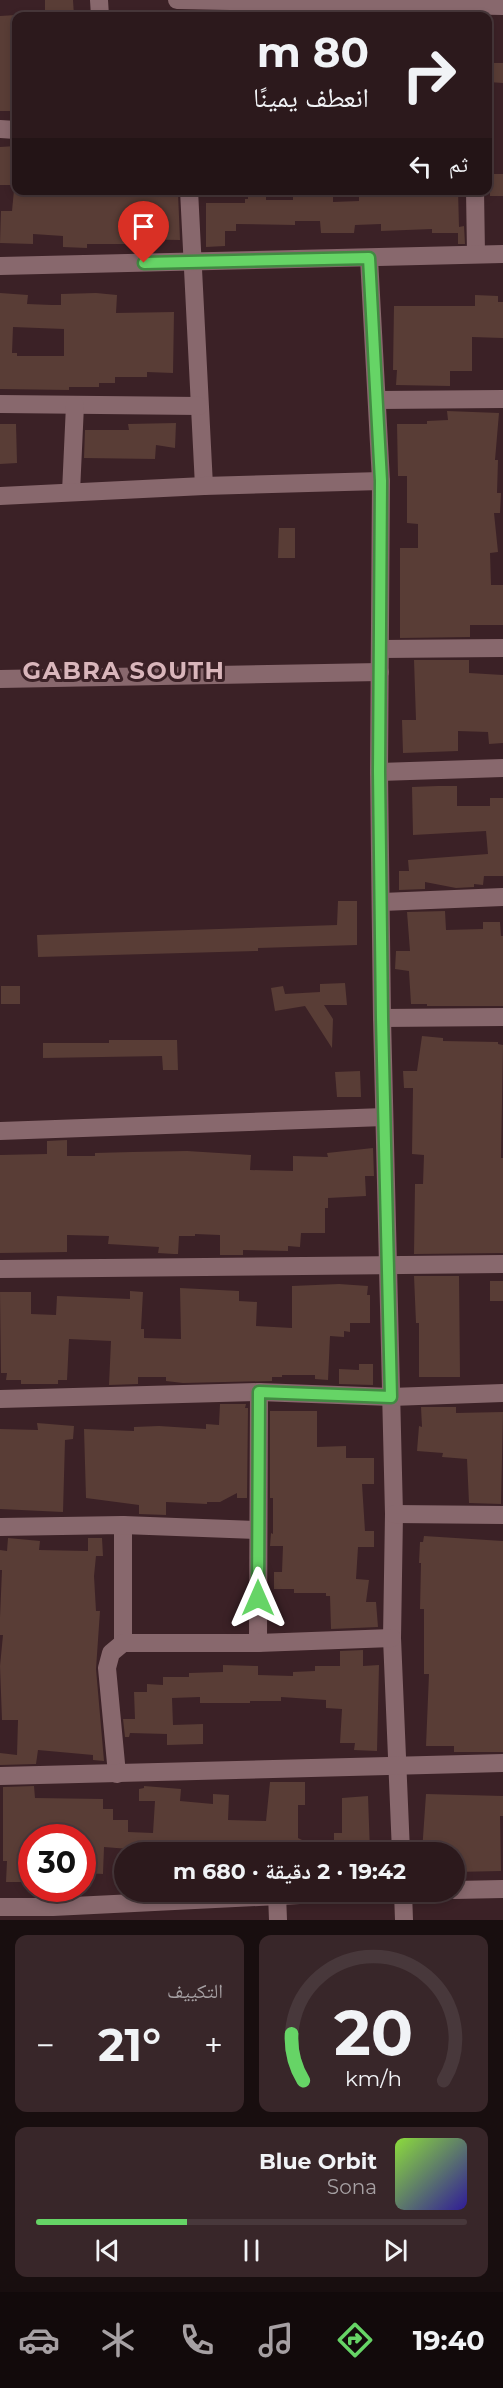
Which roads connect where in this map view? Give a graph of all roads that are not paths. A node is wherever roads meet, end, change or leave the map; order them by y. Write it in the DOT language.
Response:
graph roads {
  1 [pos="177,0"];
  2 [pos="346,2"];
  3 [pos="503,6"];
  4 [pos="469,8"];
  5 [pos="189,195"];
  6 [pos="475,195"];
  7 [pos="476,254"];
  8 [pos="503,254"];
  9 [pos="369,258"];
  10 [pos="192,261"];
  11 [pos="0,267"];
  12 [pos="503,399"];
  13 [pos="378,400"];
  14 [pos="0,404"];
  15 [pos="75,405"];
  16 [pos="199,406"];
  17 [pos="381,481"];
  18 [pos="204,486"];
  19 [pos="71,492"];
  20 [pos="0,496"];
  21 [pos="503,648"];
  22 [pos="381,649"];
  23 [pos="380,672"];
  24 [pos="0,679"];
  25 [pos="503,768"];
  26 [pos="379,772"];
  27 [pos="503,897"];
  28 [pos="382,902"];
  29 [pos="503,1017"];
  30 [pos="382,1018"];
  31 [pos="384,1117"];
  32 [pos="0,1131"];
  33 [pos="503,1264"];
  34 [pos="389,1266"];
  35 [pos="0,1269"];
  36 [pos="259,1392"];
  37 [pos="503,1394"];
  38 [pos="391,1397"];
  39 [pos="0,1399"];
  40 [pos="394,1514"];
  41 [pos="503,1515"];
  42 [pos="123,1525"];
  43 [pos="0,1527"];
  44 [pos="258,1530"];
  45 [pos="392,1638"];
  46 [pos="123,1643"];
  47 [pos="258,1643"];
  48 [pos="503,1763"];
  49 [pos="397,1766"];
  50 [pos="117,1774"];
  51 [pos="0,1776"];
  52 [pos="401,1842"];
  53 [pos="503,1889"];
  54 [pos="465,1890"];
  55 [pos="188,1902"];
  56 [pos="277,1902"];
  57 [pos="403,1902"];
  58 [pos="0,1907"];
  59 [pos="66,1913"];
  60 [pos="278,1920"];
  61 [pos="404,1920"];
  1 -- 2 [label="street"];
  2 -- 4 [label="street"];
  3 -- 4 [label="street"];
  5 -- 10 [label="street"];
  6 -- 7 [label="street"];
  7 -- 8 [label="street"];
  7 -- 9 [label="street"];
  9 -- 10 [label="street"];
  9 -- 13 [label="street"];
  10 -- 11 [label="street"];
  10 -- 16 [label="street"];
  12 -- 13 [label="street"];
  13 -- 17 [label="street"];
  14 -- 15 [label="street"];
  15 -- 16 [label="street"];
  15 -- 19 [label="street"];
  16 -- 18 [label="street"];
  17 -- 18 [label="street"];
  17 -- 22 [label="street"];
  18 -- 19 [label="street"];
  19 -- 20 [label="street"];
  21 -- 22 [label="street"];
  22 -- 23 [label="street"];
  23 -- 24 [label="street"];
  23 -- 26 [label="street"];
  25 -- 26 [label="street"];
  26 -- 28 [label="street"];
  27 -- 28 [label="street"];
  28 -- 30 [label="street"];
  29 -- 30 [label="street"];
  30 -- 31 [label="street"];
  31 -- 32 [label="street"];
  31 -- 34 [label="street"];
  33 -- 34 [label="street"];
  34 -- 35 [label="street"];
  34 -- 38 [label="street"];
  36 -- 38 [label="street"];
  36 -- 39 [label="street"];
  36 -- 44 [label="street"];
  37 -- 38 [label="street"];
  38 -- 40 [label="street"];
  40 -- 41 [label="street"];
  40 -- 45 [label="street"];
  42 -- 43 [label="street"];
  42 -- 44 [label="street"];
  42 -- 46 [label="street"];
  44 -- 47 [label="street"];
  45 -- 47 [label="street"];
  45 -- 49 [label="street"];
  46 -- 47 [label="street"];
  46 -- 50 [label="street"];
  48 -- 49 [label="street"];
  49 -- 50 [label="street"];
  49 -- 52 [label="street"];
  50 -- 51 [label="street"];
  53 -- 54 [label="street"];
  55 -- 59 [label="street"];
  56 -- 60 [label="street"];
  57 -- 61 [label="street"];
  58 -- 59 [label="street"];
}
